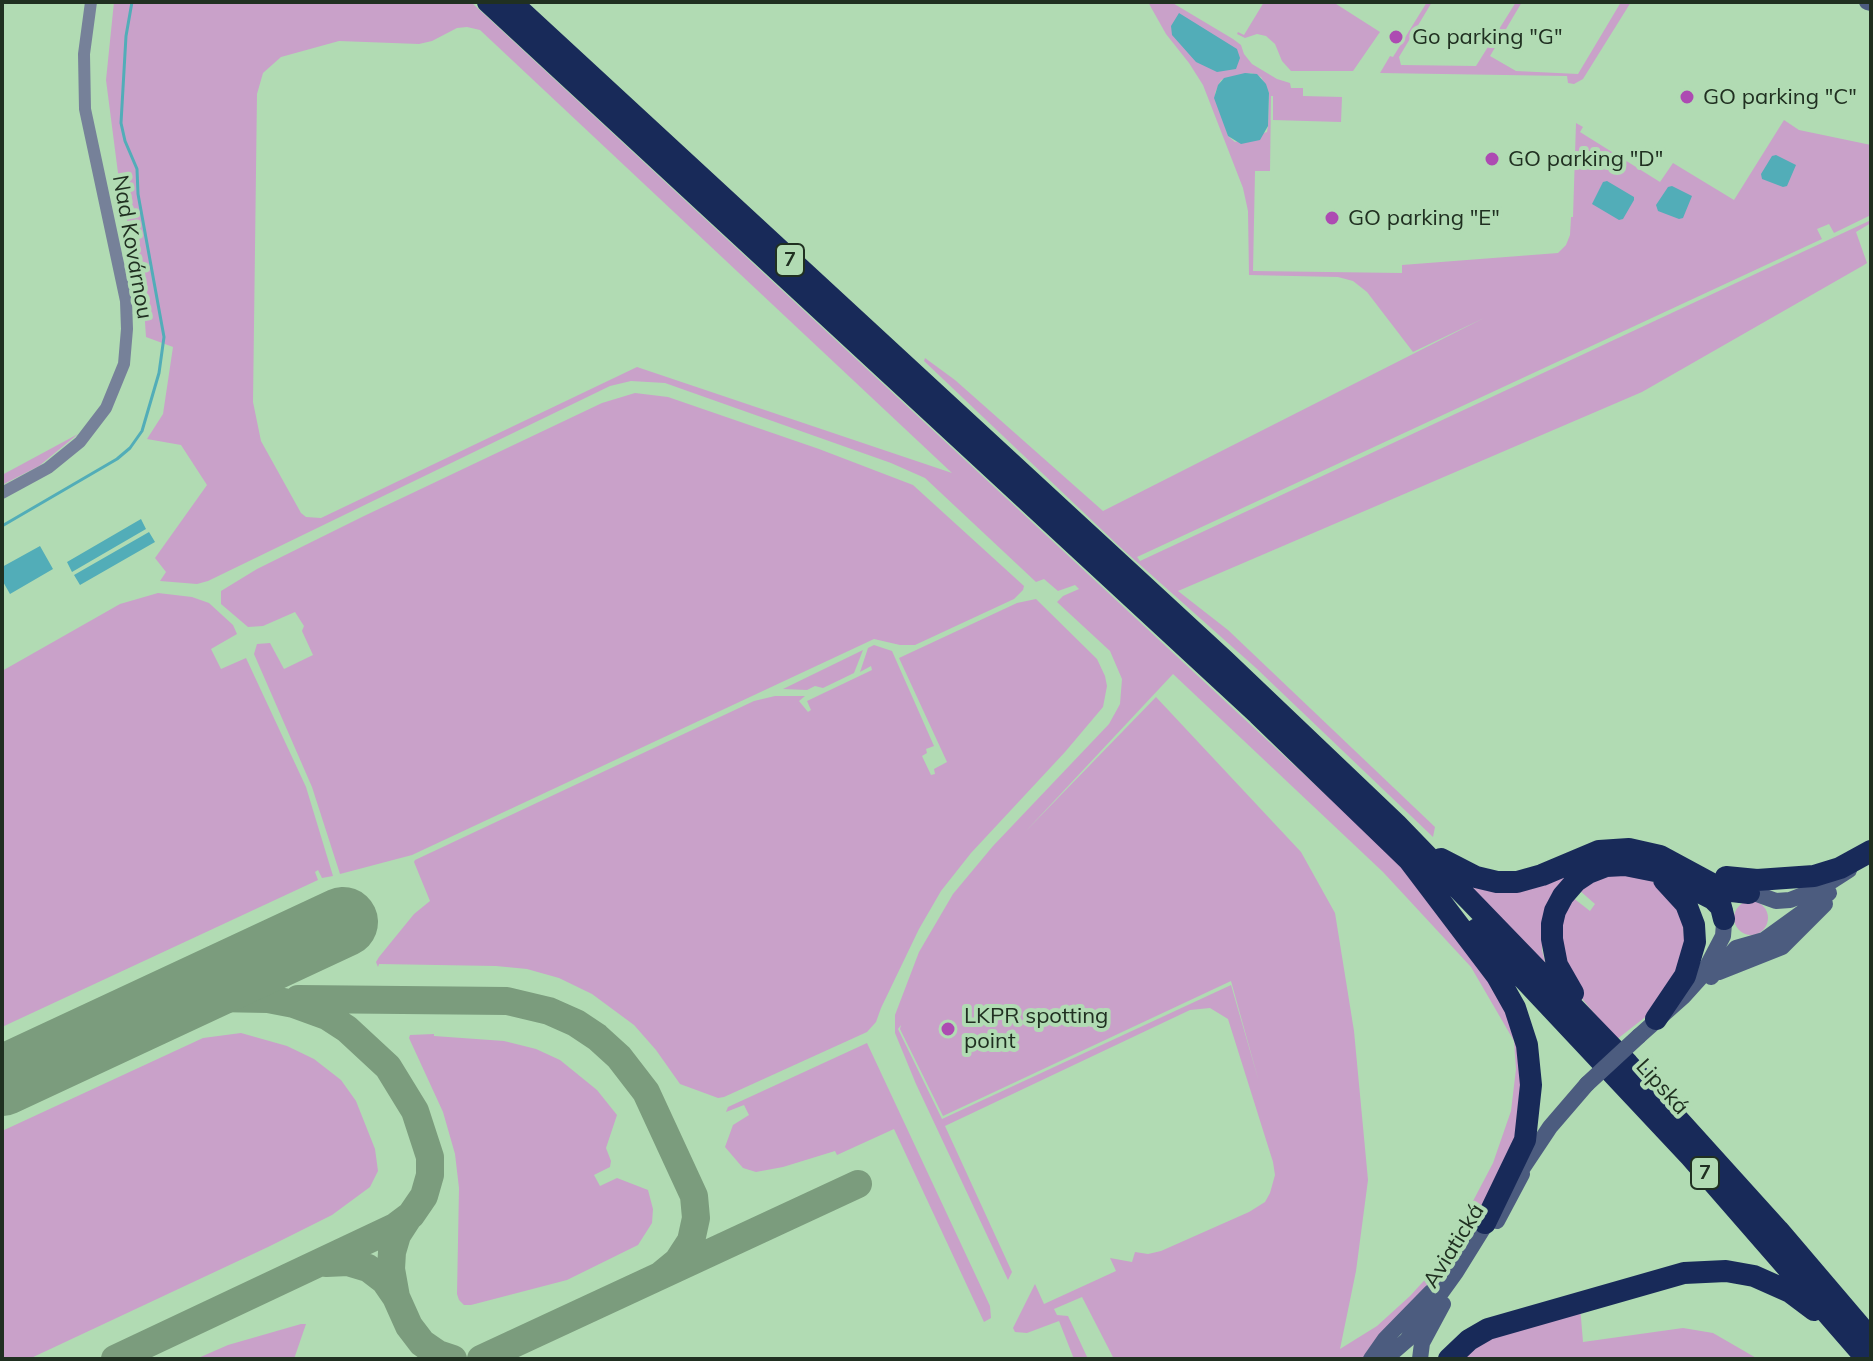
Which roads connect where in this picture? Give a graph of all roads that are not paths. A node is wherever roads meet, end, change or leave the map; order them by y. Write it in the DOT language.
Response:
graph roads {
  1 [pos="91,2"];
  2 [pos="488,2"];
  3 [pos="511,2"];
  4 [pos="2,493"];
  5 [pos="1396,824"];
  6 [pos="1871,853"];
  7 [pos="1409,860"];
  8 [pos="1676,864"];
  9 [pos="1634,866"];
  10 [pos="1865,866"];
  11 [pos="1757,895"];
  12 [pos="1725,921"];
  13 [pos="1764,940"];
  14 [pos="1747,944"];
  15 [pos="1711,977"];
  16 [pos="1656,1019"];
  17 [pos="1639,1036"];
  18 [pos="1608,1043"];
  19 [pos="1530,1159"];
  20 [pos="1485,1223"];
  21 [pos="1465,1255"];
  22 [pos="1556,1309"];
  23 [pos="1871,1339"];
  24 [pos="1389,1355"];
  25 [pos="1371,1359"];
  26 [pos="1419,1359"];
  27 [pos="1435,1359"];
  28 [pos="1449,1359"];
  29 [pos="1857,1359"];
  30 [pos="1867,1359"];
  1 -- 4 [label="street, Nad Kovárnou"];
  2 -- 7 [label="highway, 7"];
  3 -- 5 [label="highway, 7"];
  5 -- 8 [label="highway"];
  5 -- 18 [label="highway, Lipská / 7"];
  6 -- 8 [label="highway"];
  6 -- 11 [label="main road"];
  7 -- 20 [label="highway"];
  7 -- 30 [label="highway, Lipská / 7"];
  8 -- 11 [label="highway"];
  9 -- 12 [label="highway"];
  9 -- 16 [label="highway"];
  9 -- 18 [label="highway"];
  10 -- 13 [label="main road"];
  10 -- 15 [label="main road"];
  11 -- 12 [label="main road"];
  11 -- 13 [label="main road"];
  12 -- 14 [label="main road"];
  12 -- 16 [label="main road"];
  13 -- 14 [label="main road"];
  14 -- 15 [label="main road"];
  15 -- 17 [label="main road"];
  16 -- 17 [label="main road"];
  17 -- 19 [label="main road, bridge"];
  18 -- 23 [label="highway, Lipská / 7"];
  19 -- 20 [label="main road"];
  19 -- 26 [label="main road, Aviatická"];
  20 -- 21 [label="main road"];
  21 -- 24 [label="main road"];
  21 -- 25 [label="main road, Aviatická"];
  22 -- 27 [label="highway"];
  22 -- 28 [label="highway"];
  22 -- 29 [label="highway"];
  24 -- 26 [label="main road"];
}
